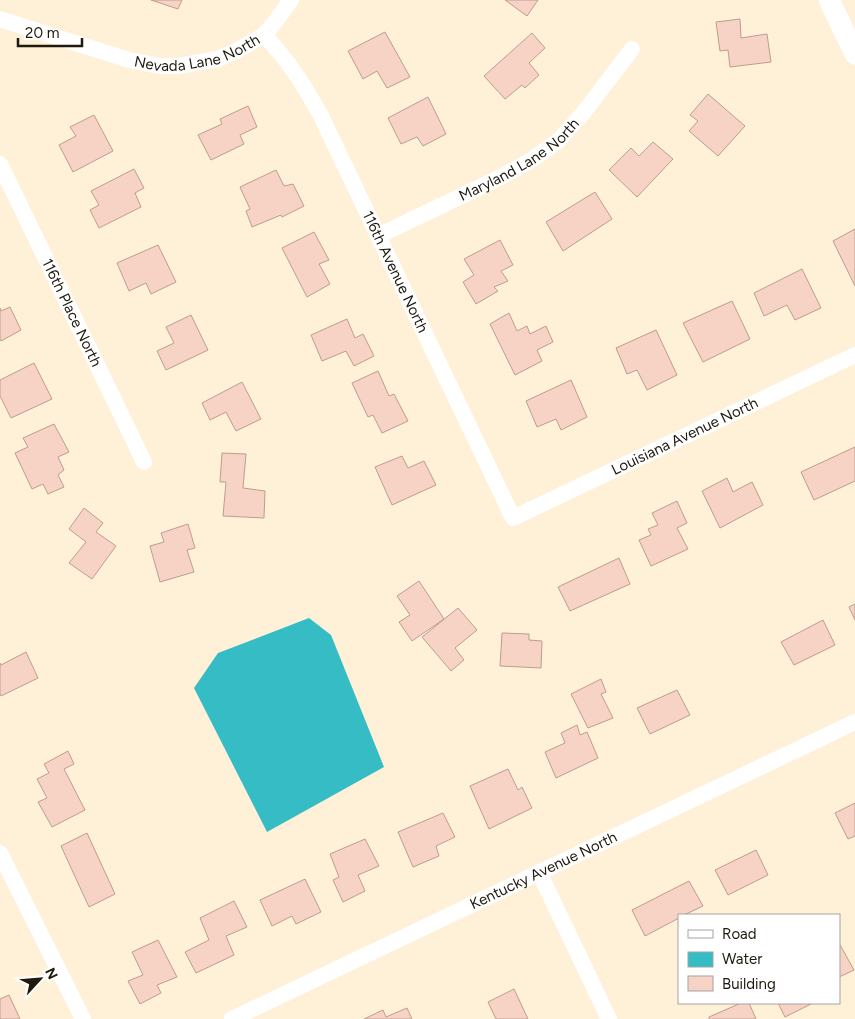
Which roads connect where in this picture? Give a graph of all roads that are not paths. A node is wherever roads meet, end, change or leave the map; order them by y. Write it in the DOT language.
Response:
graph roads {
  1 [pos="291,0"];
  2 [pos="829,0"];
  3 [pos="0,19"];
  4 [pos="264,35"];
  5 [pos="632,49"];
  6 [pos="855,54"];
  7 [pos="0,164"];
  8 [pos="378,236"];
  9 [pos="855,355"];
  10 [pos="144,462"];
  11 [pos="513,518"];
  12 [pos="855,722"];
  13 [pos="0,853"];
  14 [pos="539,872"];
  15 [pos="83,1019"];
  16 [pos="232,1019"];
  17 [pos="610,1019"];
  1 -- 4 [label="street, Nevada Lane North"];
  2 -- 6 [label="street"];
  3 -- 4 [label="street, Nevada Lane North"];
  4 -- 8 [label="street, 116th Avenue North"];
  5 -- 8 [label="street, Maryland Lane North"];
  7 -- 10 [label="street, 116th Place North"];
  8 -- 11 [label="street, 116th Avenue North"];
  9 -- 11 [label="street, Louisiana Avenue North"];
  12 -- 14 [label="street, Kentucky Avenue North"];
  13 -- 15 [label="street"];
  14 -- 16 [label="street, Kentucky Avenue North"];
  14 -- 17 [label="street"];
}
